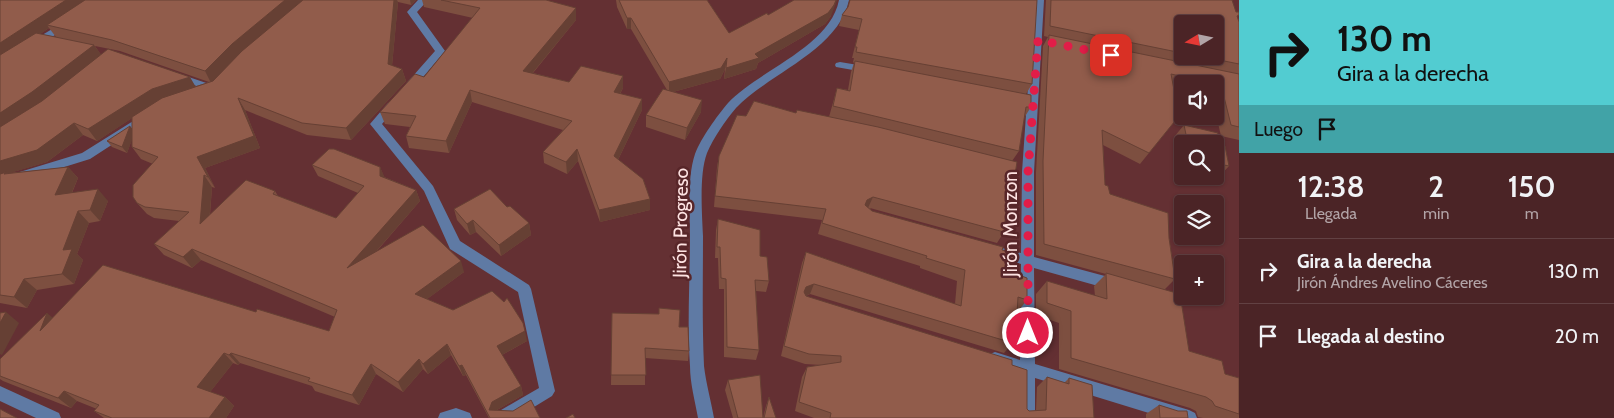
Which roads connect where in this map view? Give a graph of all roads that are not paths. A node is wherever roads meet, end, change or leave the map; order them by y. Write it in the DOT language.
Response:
graph roads {
  1 [pos="423,0"];
  2 [pos="844,0"];
  3 [pos="1039,0"];
  4 [pos="79,15"];
  5 [pos="42,39"];
  6 [pos="61,43"];
  7 [pos="21,54"];
  8 [pos="840,65"];
  9 [pos="879,72"];
  10 [pos="169,74"];
  11 [pos="198,94"];
  12 [pos="157,110"];
  13 [pos="0,184"];
  14 [pos="981,247"];
  15 [pos="1028,261"];
  16 [pos="1133,289"];
  17 [pos="980,355"];
  18 [pos="1028,369"];
  19 [pos="0,393"];
  20 [pos="53,418"];
  21 [pos="446,418"];
  22 [pos="464,418"];
  23 [pos="502,418"];
  24 [pos="706,418"];
  25 [pos="1027,418"];
  26 [pos="1189,418"];
  1 -- 23 [label="street"];
  2 -- 24 [label="street, Jirón Progreso"];
  3 -- 15 [label="street, Jirón Monzon"];
  4 -- 5 [label="street"];
  5 -- 6 [label="street"];
  5 -- 7 [label="street"];
  8 -- 9 [label="street"];
  10 -- 11 [label="street"];
  12 -- 13 [label="street"];
  14 -- 15 [label="street"];
  15 -- 16 [label="street"];
  15 -- 18 [label="street, Jirón Monzon"];
  17 -- 18 [label="street"];
  18 -- 25 [label="street, Jirón Monzon"];
  18 -- 26 [label="street"];
  19 -- 20 [label="street"];
  21 -- 22 [label="street"];
}
